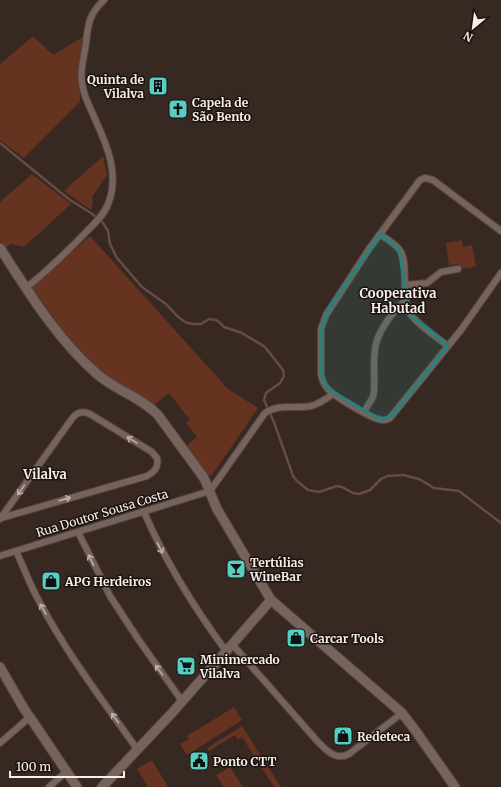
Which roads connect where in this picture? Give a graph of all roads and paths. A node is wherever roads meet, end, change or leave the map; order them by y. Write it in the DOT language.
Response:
graph roads {
  1 [pos="104,0"];
  2 [pos="501,231"];
  3 [pos="380,234"];
  4 [pos="0,248"];
  5 [pos="458,269"];
  6 [pos="501,273"];
  7 [pos="405,285"];
  8 [pos="26,288"];
  9 [pos="406,300"];
  10 [pos="448,346"];
  11 [pos="333,394"];
  12 [pos="364,412"];
  13 [pos="210,491"];
  14 [pos="144,512"];
  15 [pos="1,519"];
  16 [pos="78,532"];
  17 [pos="16,551"];
  18 [pos="0,556"];
  19 [pos="271,600"];
  20 [pos="229,647"];
  21 [pos="0,667"];
  22 [pos="182,701"];
  23 [pos="402,713"];
  24 [pos="30,717"];
  25 [pos="0,743"];
  26 [pos="137,749"];
  27 [pos="67,771"];
  28 [pos="49,787"];
  29 [pos="77,787"];
  30 [pos="102,787"];
  31 [pos="455,787"];
  1 -- 8 [label="street"];
  2 -- 3 [label="street"];
  3 -- 7 [label="street"];
  3 -- 11 [label="street"];
  4 -- 8 [label="street"];
  5 -- 7 [label="street"];
  6 -- 10 [label="street"];
  7 -- 9 [label="street"];
  8 -- 13 [label="street"];
  9 -- 10 [label="street"];
  9 -- 12 [label="street"];
  10 -- 12 [label="street"];
  11 -- 12 [label="street"];
  11 -- 13 [label="street"];
  13 -- 14 [label="street, Rua Doutor Sousa Costa"];
  13 -- 19 [label="street"];
  14 -- 16 [label="street, Rua Doutor Sousa Costa"];
  14 -- 20 [label="street, one-way"];
  15 -- 15 [label="street, one-way"];
  16 -- 17 [label="street, Rua Doutor Sousa Costa"];
  22 -- 16 [label="street, one-way"];
  17 -- 18 [label="street, Rua Doutor Sousa Costa"];
  26 -- 17 [label="street, one-way"];
  19 -- 20 [label="street"];
  19 -- 23 [label="street"];
  20 -- 22 [label="street"];
  20 -- 23 [label="street"];
  21 -- 24 [label="street"];
  22 -- 26 [label="street"];
  23 -- 31 [label="street"];
  24 -- 25 [label="street"];
  24 -- 27 [label="street"];
  26 -- 30 [label="street"];
  27 -- 28 [label="street"];
  27 -- 29 [label="street"];
}
